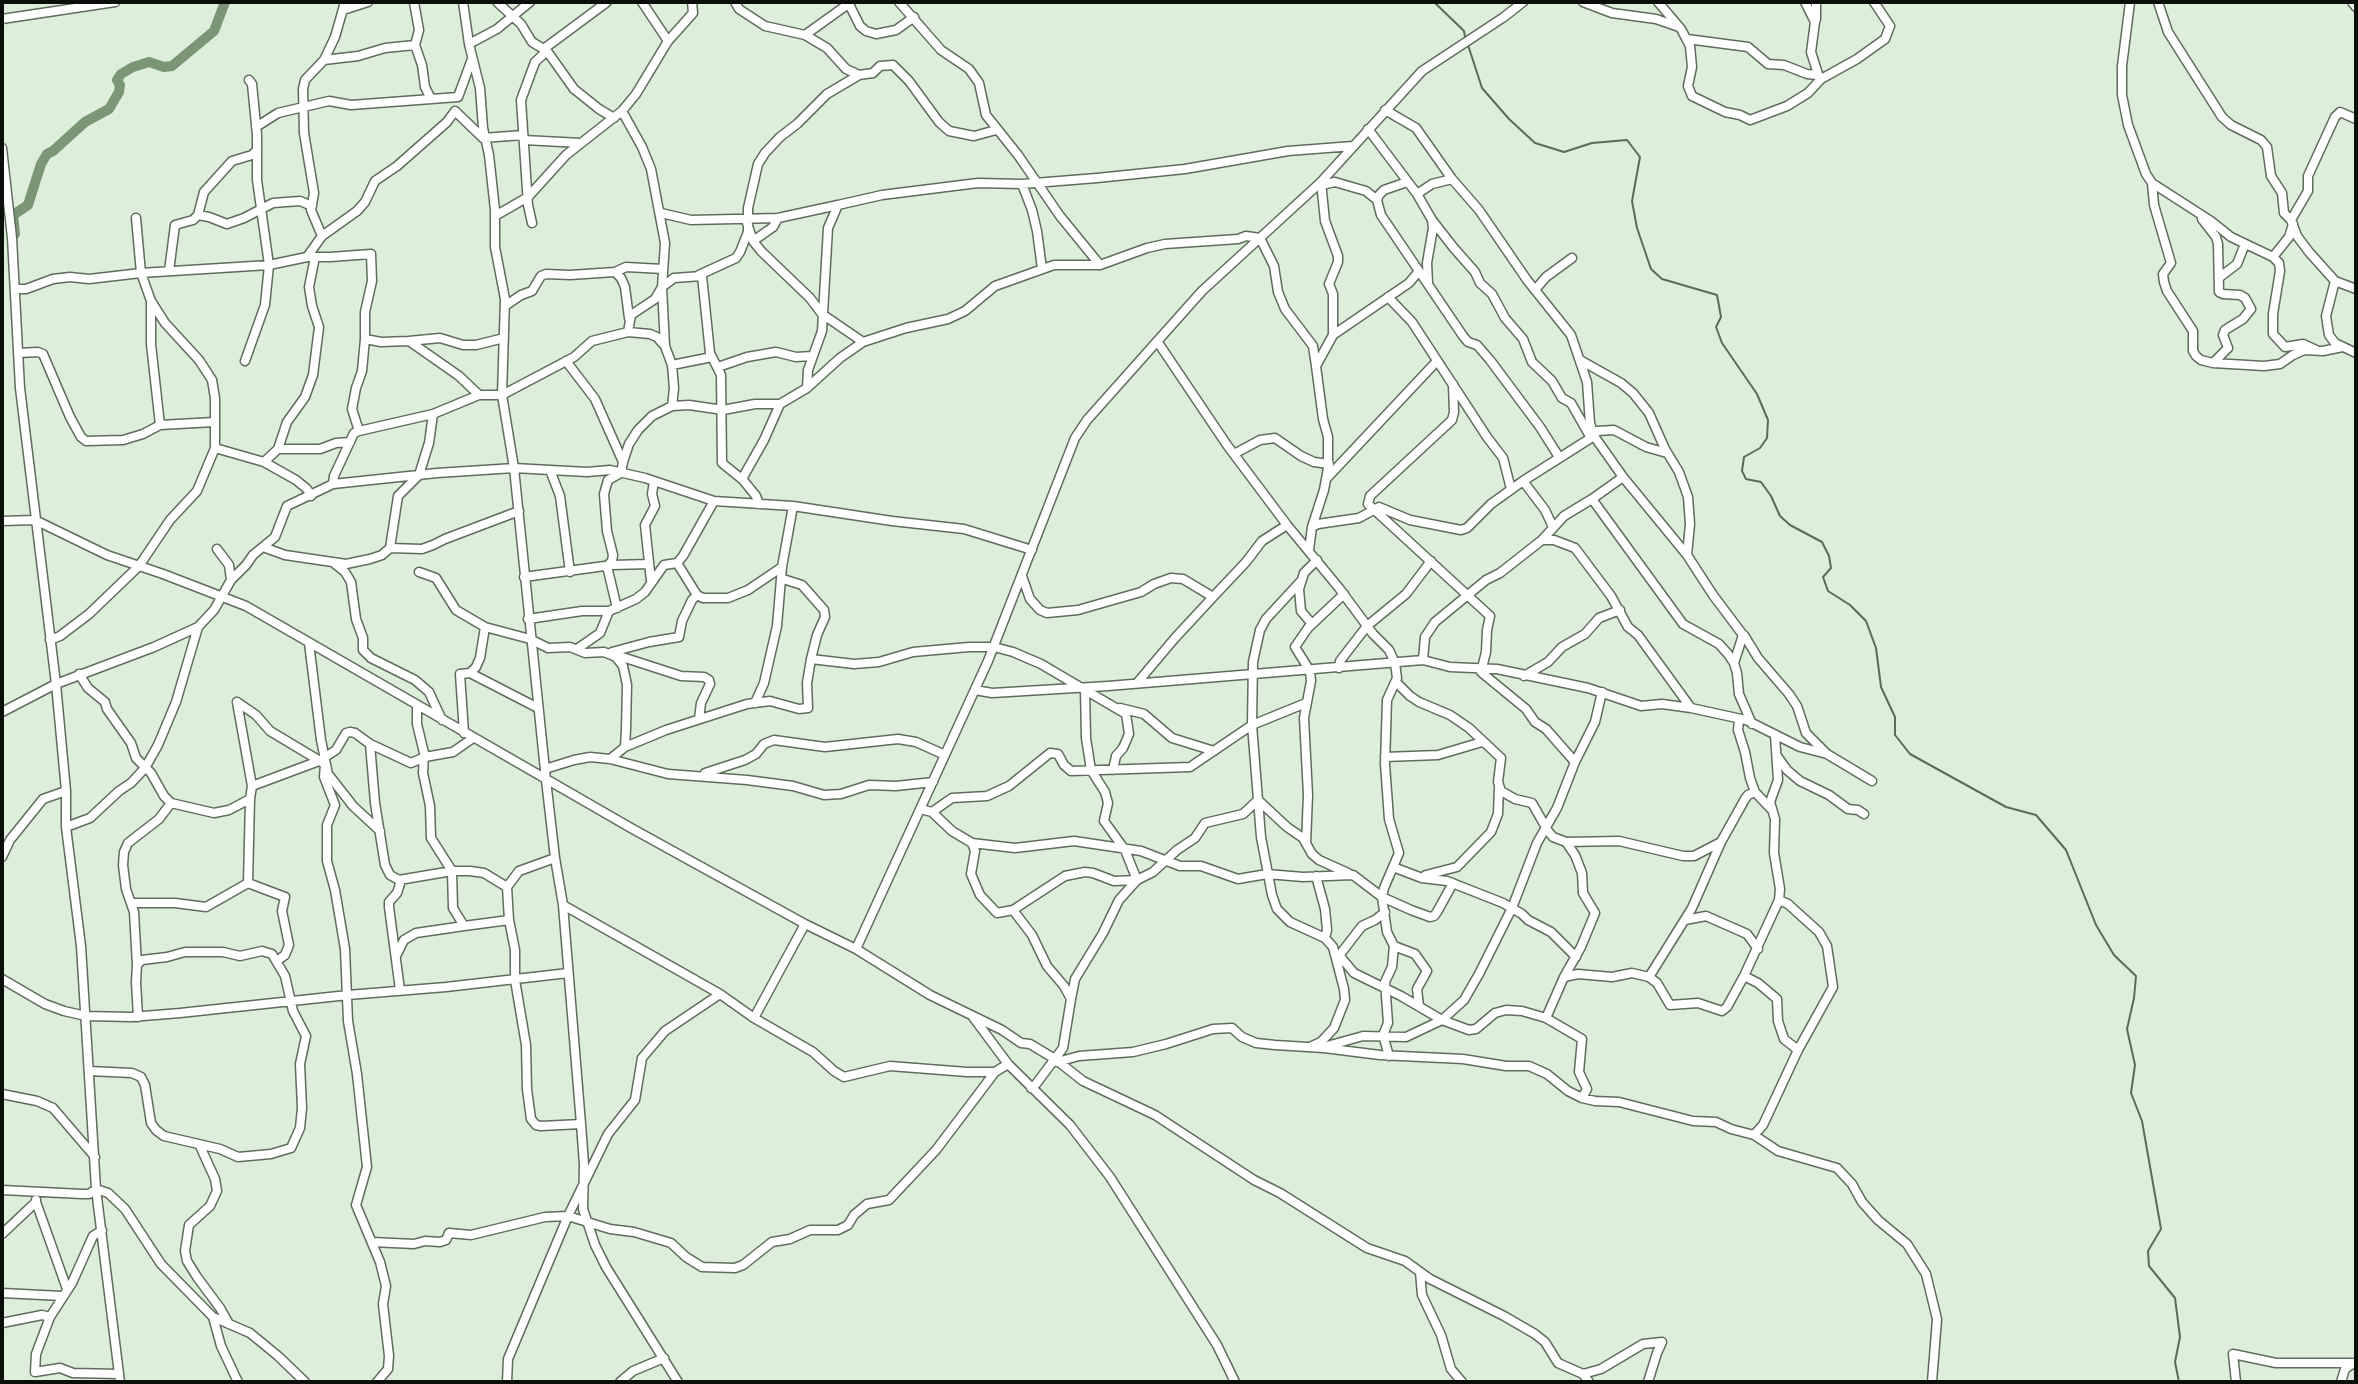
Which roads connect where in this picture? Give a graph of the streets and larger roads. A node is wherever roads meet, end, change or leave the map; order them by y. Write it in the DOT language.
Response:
graph roads {
  1 [pos="116,2"];
  2 [pos="368,2"];
  3 [pos="414,2"];
  4 [pos="463,2"];
  5 [pos="497,2"];
  6 [pos="530,2"];
  7 [pos="588,2"];
  8 [pos="607,2"];
  9 [pos="642,2"];
  10 [pos="692,2"];
  11 [pos="735,2"];
  12 [pos="849,2"];
  13 [pos="1524,2"];
  14 [pos="1584,2"];
  15 [pos="1658,2"];
  16 [pos="1805,2"];
  17 [pos="1816,2"];
  18 [pos="1874,2"];
  19 [pos="2130,2"];
  20 [pos="2158,2"];
  21 [pos="2352,2"];
  22 [pos="902,3"];
  23 [pos="45,6"];
  24 [pos="344,6"];
  25 [pos="2356,7"];
  26 [pos="595,10"];
  27 [pos="514,16"];
  28 [pos="914,17"];
  29 [pos="2,19"];
  30 [pos="1815,22"];
  31 [pos="1682,29"];
  32 [pos="805,35"];
  33 [pos="1687,39"];
  34 [pos="668,41"];
  35 [pos="469,44"];
  36 [pos="415,46"];
  37 [pos="546,49"];
  38 [pos="472,59"];
  39 [pos="324,60"];
  40 [pos="859,75"];
  41 [pos="1819,77"];
  42 [pos="248,80"];
  43 [pos="458,97"];
  44 [pos="430,99"];
  45 [pos="304,108"];
  46 [pos="1385,110"];
  47 [pos="455,111"];
  48 [pos="622,111"];
  49 [pos="614,118"];
  50 [pos="2356,119"];
  51 [pos="256,127"];
  52 [pos="996,130"];
  53 [pos="1368,130"];
  54 [pos="486,138"];
  55 [pos="524,138"];
  56 [pos="582,143"];
  57 [pos="1353,146"];
  58 [pos="2,149"];
  59 [pos="257,150"];
  60 [pos="1452,179"];
  61 [pos="1407,182"];
  62 [pos="1037,183"];
  63 [pos="1322,183"];
  64 [pos="2152,183"];
  65 [pos="1022,184"];
  66 [pos="1417,194"];
  67 [pos="528,197"];
  68 [pos="1377,200"];
  69 [pos="838,205"];
  70 [pos="312,206"];
  71 [pos="261,208"];
  72 [pos="2194,210"];
  73 [pos="661,213"];
  74 [pos="198,215"];
  75 [pos="495,216"];
  76 [pos="136,218"];
  77 [pos="778,219"];
  78 [pos="1432,219"];
  79 [pos="748,221"];
  80 [pos="2292,222"];
  81 [pos="532,223"];
  82 [pos="323,236"];
  83 [pos="1260,238"];
  84 [pos="753,241"];
  85 [pos="2245,244"];
  86 [pos="311,257"];
  87 [pos="2273,257"];
  88 [pos="1572,258"];
  89 [pos="269,265"];
  90 [pos="1100,265"];
  91 [pos="663,269"];
  92 [pos="1042,269"];
  93 [pos="169,271"];
  94 [pos="1419,271"];
  95 [pos="615,272"];
  96 [pos="141,273"];
  97 [pos="699,275"];
  98 [pos="2220,277"];
  99 [pos="2335,281"];
  100 [pos="1429,285"];
  101 [pos="662,287"];
  102 [pos="15,289"];
  103 [pos="2356,289"];
  104 [pos="1535,290"];
  105 [pos="1388,297"];
  106 [pos="151,300"];
  107 [pos="505,306"];
  108 [pos="822,314"];
  109 [pos="629,318"];
  110 [pos="628,332"];
  111 [pos="1333,335"];
  112 [pos="504,338"];
  113 [pos="365,339"];
  114 [pos="409,341"];
  115 [pos="1157,341"];
  116 [pos="863,342"];
  117 [pos="666,346"];
  118 [pos="2342,347"];
  119 [pos="2316,350"];
  120 [pos="18,353"];
  121 [pos="2356,353"];
  122 [pos="812,356"];
  123 [pos="712,357"];
  124 [pos="1437,360"];
  125 [pos="1580,360"];
  126 [pos="245,361"];
  127 [pos="566,361"];
  128 [pos="2213,363"];
  129 [pos="673,365"];
  130 [pos="1317,366"];
  131 [pos="718,367"];
  132 [pos="1453,384"];
  133 [pos="807,388"];
  134 [pos="479,395"];
  135 [pos="502,395"];
  136 [pos="780,404"];
  137 [pos="672,407"];
  138 [pos="723,410"];
  139 [pos="433,414"];
  140 [pos="214,422"];
  141 [pos="160,425"];
  142 [pos="359,430"];
  143 [pos="1593,437"];
  144 [pos="350,442"];
  145 [pos="215,448"];
  146 [pos="278,449"];
  147 [pos="1667,453"];
  148 [pos="1234,454"];
  149 [pos="1559,457"];
  150 [pos="623,461"];
  151 [pos="264,462"];
  152 [pos="1329,464"];
  153 [pos="514,468"];
  154 [pos="550,470"];
  155 [pos="621,473"];
  156 [pos="419,475"];
  157 [pos="1623,477"];
  158 [pos="1327,478"];
  159 [pos="742,479"];
  160 [pos="653,481"];
  161 [pos="1523,481"];
  162 [pos="333,484"];
  163 [pos="1511,489"];
  164 [pos="311,496"];
  165 [pos="1592,499"];
  166 [pos="714,501"];
  167 [pos="760,504"];
  168 [pos="793,506"];
  169 [pos="1374,510"];
  170 [pos="519,511"];
  171 [pos="35,520"];
  172 [pos="2,521"];
  173 [pos="1287,525"];
  174 [pos="1312,527"];
  175 [pos="1553,527"];
  176 [pos="1542,540"];
  177 [pos="263,547"];
  178 [pos="217,548"];
  179 [pos="390,548"];
  180 [pos="1032,550"];
  181 [pos="1309,550"];
  182 [pos="1687,555"];
  183 [pos="1317,560"];
  184 [pos="1431,561"];
  185 [pos="334,563"];
  186 [pos="677,563"];
  187 [pos="649,564"];
  188 [pos="139,566"];
  189 [pos="607,566"];
  190 [pos="782,567"];
  191 [pos="419,572"];
  192 [pos="570,572"];
  193 [pos="1022,576"];
  194 [pos="524,577"];
  195 [pos="783,579"];
  196 [pos="231,580"];
  197 [pos="651,581"];
  198 [pos="1301,581"];
  199 [pos="1344,594"];
  200 [pos="697,595"];
  201 [pos="1467,595"];
  202 [pos="220,596"];
  203 [pos="1213,597"];
  204 [pos="613,609"];
  205 [pos="1620,610"];
  206 [pos="528,618"];
  207 [pos="1312,624"];
  208 [pos="1367,626"];
  209 [pos="198,627"];
  210 [pos="485,627"];
  211 [pos="1742,634"];
  212 [pos="530,639"];
  213 [pos="50,640"];
  214 [pos="309,643"];
  215 [pos="994,647"];
  216 [pos="577,649"];
  217 [pos="610,653"];
  218 [pos="811,659"];
  219 [pos="1423,660"];
  220 [pos="1395,663"];
  221 [pos="1734,663"];
  222 [pos="1482,667"];
  223 [pos="1339,668"];
  224 [pos="1310,671"];
  225 [pos="470,673"];
  226 [pos="79,674"];
  227 [pos="1253,674"];
  228 [pos="1524,676"];
  229 [pos="1396,682"];
  230 [pos="1137,683"];
  231 [pos="56,684"];
  232 [pos="1083,688"];
  233 [pos="975,690"];
  234 [pos="1602,692"];
  235 [pos="755,703"];
  236 [pos="1306,703"];
  237 [pos="416,706"];
  238 [pos="538,708"];
  239 [pos="1120,708"];
  240 [pos="1691,708"];
  241 [pos="2,712"];
  242 [pos="699,719"];
  243 [pos="442,720"];
  244 [pos="1739,720"];
  245 [pos="1752,724"];
  246 [pos="1252,725"];
  247 [pos="464,733"];
  248 [pos="1775,735"];
  249 [pos="473,738"];
  250 [pos="1482,742"];
  251 [pos="370,744"];
  252 [pos="625,747"];
  253 [pos="1214,751"];
  254 [pos="1827,754"];
  255 [pos="945,755"];
  256 [pos="425,757"];
  257 [pos="1385,757"];
  258 [pos="1777,757"];
  259 [pos="610,759"];
  260 [pos="322,761"];
  261 [pos="1575,762"];
  262 [pos="145,768"];
  263 [pos="545,769"];
  264 [pos="1113,770"];
  265 [pos="1091,771"];
  266 [pos="699,775"];
  267 [pos="546,780"];
  268 [pos="1872,781"];
  269 [pos="933,782"];
  270 [pos="252,786"];
  271 [pos="1499,787"];
  272 [pos="66,791"];
  273 [pos="1755,792"];
  274 [pos="250,799"];
  275 [pos="1258,800"];
  276 [pos="171,803"];
  277 [pos="920,809"];
  278 [pos="1773,811"];
  279 [pos="932,812"];
  280 [pos="1864,814"];
  281 [pos="66,827"];
  282 [pos="1546,828"];
  283 [pos="380,831"];
  284 [pos="1566,842"];
  285 [pos="1721,842"];
  286 [pos="1306,843"];
  287 [pos="972,844"];
  288 [pos="1125,850"];
  289 [pos="2,857"];
  290 [pos="555,858"];
  291 [pos="1166,862"];
  292 [pos="1393,867"];
  293 [pos="452,871"];
  294 [pos="1267,874"];
  295 [pos="1353,875"];
  296 [pos="1316,876"];
  297 [pos="1422,878"];
  298 [pos="399,880"];
  299 [pos="1137,880"];
  300 [pos="248,883"];
  301 [pos="1453,883"];
  302 [pos="507,887"];
  303 [pos="1382,897"];
  304 [pos="1779,900"];
  305 [pos="131,903"];
  306 [pos="563,905"];
  307 [pos="1512,908"];
  308 [pos="1013,910"];
  309 [pos="1385,912"];
  310 [pos="509,920"];
  311 [pos="1685,920"];
  312 [pos="805,924"];
  313 [pos="464,926"];
  314 [pos="1325,938"];
  315 [pos="1394,946"];
  316 [pos="856,949"];
  317 [pos="1758,949"];
  318 [pos="396,956"];
  319 [pos="1338,956"];
  320 [pos="1576,957"];
  321 [pos="278,960"];
  322 [pos="137,965"];
  323 [pos="568,973"];
  324 [pos="1744,975"];
  325 [pos="1564,977"];
  326 [pos="1649,977"];
  327 [pos="2,979"];
  328 [pos="516,980"];
  329 [pos="1385,989"];
  330 [pos="400,990"];
  331 [pos="720,994"];
  332 [pos="348,995"];
  333 [pos="1071,999"];
  334 [pos="290,1002"];
  335 [pos="1419,1006"];
  336 [pos="86,1016"];
  337 [pos="138,1017"];
  338 [pos="972,1017"];
  339 [pos="754,1018"];
  340 [pos="1546,1018"];
  341 [pos="1442,1020"];
  342 [pos="1383,1035"];
  343 [pos="1311,1046"];
  344 [pos="1324,1048"];
  345 [pos="1798,1050"];
  346 [pos="1389,1056"];
  347 [pos="1056,1060"];
  348 [pos="1008,1065"];
  349 [pos="89,1071"];
  350 [pos="995,1072"];
  351 [pos="1031,1088"];
  352 [pos="2,1094"];
  353 [pos="1582,1098"];
  354 [pos="581,1124"];
  355 [pos="1754,1135"];
  356 [pos="200,1146"];
  357 [pos="95,1157"];
  358 [pos="582,1187"];
  359 [pos="96,1189"];
  360 [pos="2,1190"];
  361 [pos="35,1191"];
  362 [pos="36,1202"];
  363 [pos="568,1216"];
  364 [pos="586,1221"];
  365 [pos="102,1230"];
  366 [pos="2,1234"];
  367 [pos="372,1242"];
  368 [pos="1420,1272"];
  369 [pos="65,1292"];
  370 [pos="2,1293"];
  371 [pos="50,1317"];
  372 [pos="213,1317"];
  373 [pos="2,1323"];
  374 [pos="229,1324"];
  375 [pos="664,1358"];
  376 [pos="2355,1362"];
  377 [pos="1583,1374"];
  378 [pos="120,1378"];
  379 [pos="238,1382"];
  380 [pos="305,1382"];
  381 [pos="377,1382"];
  382 [pos="507,1382"];
  383 [pos="620,1382"];
  384 [pos="678,1382"];
  385 [pos="1235,1382"];
  386 [pos="1462,1382"];
  387 [pos="1589,1382"];
  388 [pos="1648,1382"];
  389 [pos="1932,1382"];
  390 [pos="2236,1382"];
  391 [pos="2341,1382"];
  1 -- 23 [label="street"];
  2 -- 24 [label="street"];
  3 -- 36 [label="street"];
  4 -- 35 [label="street"];
  5 -- 27 [label="street"];
  6 -- 27 [label="street"];
  7 -- 26 [label="street"];
  8 -- 26 [label="street"];
  9 -- 34 [label="street"];
  10 -- 34 [label="street"];
  11 -- 32 [label="street"];
  12 -- 28 [label="street"];
  12 -- 32 [label="street"];
  13 -- 46 [label="street"];
  14 -- 31 [label="street"];
  15 -- 31 [label="street"];
  16 -- 30 [label="street"];
  17 -- 30 [label="street"];
  18 -- 41 [label="street"];
  19 -- 64 [label="street"];
  20 -- 80 [label="street"];
  21 -- 25 [label="street"];
  22 -- 28 [label="street"];
  23 -- 29 [label="street"];
  24 -- 39 [label="street"];
  26 -- 37 [label="street"];
  27 -- 35 [label="street"];
  27 -- 37 [label="street"];
  28 -- 52 [label="street"];
  30 -- 41 [label="street"];
  31 -- 33 [label="street"];
  32 -- 40 [label="street"];
  33 -- 41 [label="street"];
  33 -- 41 [label="street"];
  34 -- 48 [label="street"];
  35 -- 38 [label="street"];
  36 -- 39 [label="street"];
  36 -- 44 [label="street"];
  37 -- 49 [label="street"];
  37 -- 55 [label="street"];
  38 -- 43 [label="street"];
  38 -- 54 [label="street"];
  39 -- 45 [label="street"];
  40 -- 52 [label="street"];
  40 -- 79 [label="street"];
  42 -- 51 [label="street"];
  43 -- 44 [label="street"];
  43 -- 47 [label="street"];
  44 -- 45 [label="street"];
  45 -- 51 [label="street"];
  45 -- 70 [label="street"];
  46 -- 53 [label="street"];
  46 -- 60 [label="street"];
  47 -- 54 [label="street"];
  47 -- 82 [label="street"];
  48 -- 49 [label="street"];
  48 -- 73 [label="street"];
  49 -- 56 [label="street"];
  50 -- 80 [label="street"];
  51 -- 59 [label="street"];
  52 -- 62 [label="street"];
  53 -- 57 [label="street"];
  53 -- 61 [label="street"];
  54 -- 55 [label="street"];
  54 -- 75 [label="street"];
  55 -- 56 [label="street"];
  55 -- 67 [label="street"];
  56 -- 67 [label="street"];
  57 -- 62 [label="street"];
  57 -- 63 [label="street"];
  58 -- 102 [label="street"];
  59 -- 71 [label="street"];
  59 -- 74 [label="street"];
  60 -- 66 [label="street"];
  60 -- 104 [label="street"];
  61 -- 66 [label="street"];
  61 -- 68 [label="street"];
  62 -- 65 [label="street"];
  62 -- 90 [label="street"];
  63 -- 68 [label="street"];
  63 -- 83 [label="street"];
  63 -- 111 [label="street"];
  64 -- 72 [label="street"];
  64 -- 128 [label="street"];
  65 -- 69 [label="street"];
  65 -- 92 [label="street"];
  66 -- 78 [label="street"];
  67 -- 75 [label="street"];
  67 -- 81 [label="street"];
  68 -- 94 [label="street"];
  69 -- 77 [label="street"];
  69 -- 108 [label="street"];
  70 -- 71 [label="street"];
  70 -- 82 [label="street"];
  71 -- 74 [label="street"];
  71 -- 89 [label="street"];
  72 -- 85 [label="street"];
  72 -- 98 [label="street"];
  73 -- 79 [label="street"];
  73 -- 91 [label="street"];
  74 -- 93 [label="street"];
  75 -- 107 [label="street"];
  76 -- 96 [label="street"];
  77 -- 79 [label="street"];
  77 -- 84 [label="street"];
  78 -- 100 [label="street"];
  78 -- 143 [label="street"];
  79 -- 84 [label="street"];
  79 -- 97 [label="street"];
  80 -- 87 [label="street"];
  80 -- 99 [label="street"];
  82 -- 86 [label="street"];
  83 -- 90 [label="street"];
  83 -- 115 [label="street"];
  83 -- 130 [label="street"];
  84 -- 108 [label="street"];
  85 -- 87 [label="street"];
  85 -- 98 [label="street"];
  86 -- 89 [label="street"];
  86 -- 113 [label="street"];
  86 -- 146 [label="street"];
  87 -- 119 [label="street"];
  88 -- 104 [label="street"];
  89 -- 93 [label="street"];
  89 -- 126 [label="street"];
  90 -- 92 [label="street"];
  91 -- 95 [label="street"];
  91 -- 101 [label="street"];
  92 -- 116 [label="street"];
  93 -- 96 [label="street"];
  94 -- 100 [label="street"];
  94 -- 105 [label="street"];
  95 -- 107 [label="street"];
  95 -- 109 [label="street"];
  96 -- 102 [label="street"];
  96 -- 106 [label="street"];
  97 -- 101 [label="street"];
  97 -- 123 [label="street"];
  98 -- 128 [label="street"];
  99 -- 103 [label="street"];
  99 -- 118 [label="street"];
  100 -- 149 [label="street"];
  101 -- 109 [label="street"];
  101 -- 117 [label="street"];
  102 -- 120 [label="street"];
  104 -- 125 [label="street"];
  105 -- 111 [label="street"];
  105 -- 124 [label="street"];
  106 -- 140 [label="street"];
  106 -- 141 [label="street"];
  107 -- 112 [label="street"];
  108 -- 116 [label="street"];
  108 -- 122 [label="street"];
  109 -- 110 [label="street"];
  110 -- 117 [label="street"];
  110 -- 127 [label="street"];
  111 -- 130 [label="street"];
  112 -- 114 [label="street"];
  112 -- 135 [label="street"];
  113 -- 114 [label="street"];
  113 -- 142 [label="street"];
  114 -- 134 [label="street"];
  115 -- 148 [label="street"];
  115 -- 180 [label="street"];
  116 -- 133 [label="street"];
  117 -- 129 [label="street"];
  118 -- 119 [label="street"];
  118 -- 121 [label="street"];
  119 -- 128 [label="street"];
  120 -- 141 [label="street"];
  120 -- 171 [label="street"];
  122 -- 131 [label="street"];
  122 -- 133 [label="street"];
  123 -- 129 [label="street"];
  123 -- 131 [label="street"];
  124 -- 132 [label="street"];
  124 -- 158 [label="street"];
  125 -- 143 [label="street"];
  125 -- 147 [label="street"];
  127 -- 135 [label="street"];
  127 -- 150 [label="street"];
  129 -- 137 [label="street"];
  130 -- 152 [label="street"];
  131 -- 138 [label="street"];
  132 -- 163 [label="street"];
  132 -- 169 [label="street"];
  133 -- 136 [label="street"];
  134 -- 135 [label="street"];
  134 -- 139 [label="street"];
  135 -- 153 [label="street"];
  136 -- 138 [label="street"];
  136 -- 159 [label="street"];
  137 -- 138 [label="street"];
  137 -- 150 [label="street"];
  138 -- 159 [label="street"];
  139 -- 142 [label="street"];
  139 -- 156 [label="street"];
  140 -- 141 [label="street"];
  140 -- 145 [label="street"];
  142 -- 144 [label="street"];
  143 -- 147 [label="street"];
  143 -- 149 [label="street"];
  143 -- 157 [label="street"];
  144 -- 146 [label="street"];
  144 -- 162 [label="street"];
  145 -- 151 [label="street"];
  145 -- 188 [label="street"];
  146 -- 151 [label="street"];
  147 -- 182 [label="street"];
  148 -- 152 [label="street"];
  148 -- 173 [label="street"];
  149 -- 161 [label="street"];
  150 -- 155 [label="street"];
  151 -- 164 [label="street"];
  152 -- 158 [label="street"];
  153 -- 154 [label="street"];
  153 -- 156 [label="street"];
  153 -- 170 [label="street"];
  154 -- 155 [label="street"];
  154 -- 192 [label="street"];
  155 -- 160 [label="street"];
  155 -- 189 [label="street"];
  156 -- 162 [label="street"];
  156 -- 179 [label="street"];
  157 -- 165 [label="street"];
  157 -- 182 [label="street"];
  158 -- 174 [label="street"];
  159 -- 167 [label="street"];
  160 -- 166 [label="street"];
  160 -- 187 [label="street"];
  161 -- 163 [label="street"];
  161 -- 175 [label="street"];
  162 -- 164 [label="street"];
  163 -- 169 [label="street"];
  164 -- 177 [label="street"];
  165 -- 175 [label="street"];
  165 -- 221 [label="street"];
  166 -- 167 [label="street"];
  166 -- 186 [label="street"];
  167 -- 168 [label="street"];
  168 -- 180 [label="street"];
  168 -- 190 [label="street"];
  169 -- 174 [label="street"];
  169 -- 184 [label="street"];
  170 -- 179 [label="street"];
  170 -- 194 [label="street"];
  171 -- 172 [label="street"];
  171 -- 188 [label="street"];
  171 -- 213 [label="street"];
  173 -- 181 [label="street"];
  173 -- 203 [label="street"];
  174 -- 181 [label="street"];
  175 -- 176 [label="street"];
  176 -- 201 [label="street"];
  176 -- 205 [label="street"];
  177 -- 185 [label="street"];
  177 -- 196 [label="street"];
  178 -- 196 [label="street"];
  179 -- 185 [label="street"];
  180 -- 193 [label="street"];
  181 -- 183 [label="street"];
  182 -- 211 [label="street"];
  183 -- 198 [label="street"];
  183 -- 199 [label="street"];
  184 -- 201 [label="street"];
  184 -- 208 [label="street"];
  185 -- 243 [label="street"];
  186 -- 197 [label="street"];
  186 -- 200 [label="street"];
  187 -- 189 [label="street"];
  187 -- 197 [label="street"];
  188 -- 202 [label="street"];
  188 -- 213 [label="street"];
  189 -- 192 [label="street"];
  189 -- 204 [label="street"];
  190 -- 195 [label="street"];
  190 -- 200 [label="street"];
  191 -- 210 [label="street"];
  192 -- 194 [label="street"];
  193 -- 203 [label="street"];
  193 -- 215 [label="street"];
  194 -- 206 [label="street"];
  195 -- 218 [label="street"];
  195 -- 235 [label="street"];
  196 -- 202 [label="street"];
  197 -- 204 [label="street"];
  198 -- 207 [label="street"];
  198 -- 227 [label="street"];
  199 -- 207 [label="street"];
  199 -- 208 [label="street"];
  200 -- 217 [label="street"];
  201 -- 219 [label="street"];
  201 -- 222 [label="street"];
  202 -- 209 [label="street"];
  202 -- 214 [label="street"];
  203 -- 230 [label="street"];
  204 -- 206 [label="street"];
  204 -- 216 [label="street"];
  205 -- 228 [label="street"];
  205 -- 240 [label="street"];
  206 -- 212 [label="street"];
  207 -- 224 [label="street"];
  208 -- 220 [label="street"];
  208 -- 223 [label="street"];
  209 -- 226 [label="street"];
  209 -- 262 [label="street"];
  210 -- 212 [label="street"];
  210 -- 225 [label="street"];
  211 -- 221 [label="street"];
  211 -- 254 [label="street"];
  212 -- 216 [label="street"];
  212 -- 238 [label="street"];
  213 -- 231 [label="street"];
  214 -- 237 [label="street"];
  214 -- 260 [label="street"];
  215 -- 218 [label="street"];
  215 -- 232 [label="street"];
  215 -- 233 [label="street"];
  216 -- 217 [label="street"];
  217 -- 242 [label="street"];
  217 -- 252 [label="street"];
  218 -- 235 [label="street"];
  219 -- 220 [label="street"];
  219 -- 222 [label="street"];
  220 -- 223 [label="street"];
  220 -- 229 [label="street"];
  221 -- 245 [label="street"];
  222 -- 228 [label="street"];
  222 -- 261 [label="street"];
  223 -- 224 [label="street"];
  224 -- 227 [label="street"];
  224 -- 236 [label="street"];
  225 -- 238 [label="street"];
  225 -- 247 [label="street"];
  226 -- 231 [label="street"];
  226 -- 262 [label="street"];
  227 -- 230 [label="street"];
  227 -- 246 [label="street"];
  228 -- 234 [label="street"];
  229 -- 250 [label="street"];
  229 -- 257 [label="street"];
  230 -- 232 [label="street"];
  231 -- 241 [label="street"];
  231 -- 272 [label="street"];
  232 -- 233 [label="street"];
  232 -- 239 [label="street"];
  232 -- 265 [label="street"];
  233 -- 255 [label="street"];
  234 -- 240 [label="street"];
  234 -- 261 [label="street"];
  235 -- 242 [label="street"];
  236 -- 246 [label="street"];
  236 -- 286 [label="street"];
  237 -- 243 [label="street"];
  237 -- 256 [label="street"];
  238 -- 263 [label="street"];
  239 -- 253 [label="street"];
  239 -- 264 [label="street"];
  240 -- 244 [label="street"];
  242 -- 252 [label="street"];
  243 -- 247 [label="street"];
  244 -- 245 [label="street"];
  244 -- 273 [label="street"];
  245 -- 248 [label="street"];
  246 -- 253 [label="street"];
  246 -- 275 [label="street"];
  247 -- 249 [label="street"];
  248 -- 254 [label="street"];
  248 -- 258 [label="street"];
  249 -- 256 [label="street"];
  249 -- 267 [label="street"];
  250 -- 257 [label="street"];
  250 -- 271 [label="street"];
  251 -- 256 [label="street"];
  251 -- 260 [label="street"];
  251 -- 283 [label="street"];
  252 -- 259 [label="street"];
  253 -- 264 [label="street"];
  254 -- 268 [label="street"];
  255 -- 266 [label="street"];
  255 -- 269 [label="street"];
  256 -- 293 [label="street"];
  257 -- 292 [label="street"];
  258 -- 278 [label="street"];
  258 -- 280 [label="street"];
  259 -- 263 [label="street"];
  259 -- 266 [label="street"];
  260 -- 270 [label="street"];
  260 -- 270 [label="street"];
  260 -- 283 [label="street"];
  260 -- 332 [label="street"];
  261 -- 282 [label="street"];
  262 -- 276 [label="street"];
  262 -- 281 [label="street"];
  263 -- 267 [label="street"];
  264 -- 265 [label="street"];
  265 -- 279 [label="street"];
  265 -- 288 [label="street"];
  266 -- 269 [label="street"];
  267 -- 290 [label="street"];
  267 -- 312 [label="street"];
  269 -- 277 [label="street"];
  270 -- 274 [label="street"];
  271 -- 282 [label="street"];
  271 -- 297 [label="street"];
  272 -- 281 [label="street"];
  272 -- 289 [label="street"];
  273 -- 278 [label="street"];
  273 -- 285 [label="street"];
  274 -- 276 [label="street"];
  274 -- 300 [label="street"];
  275 -- 286 [label="street"];
  275 -- 291 [label="street"];
  275 -- 294 [label="street"];
  276 -- 305 [label="street"];
  277 -- 279 [label="street"];
  277 -- 316 [label="street"];
  278 -- 304 [label="street"];
  279 -- 287 [label="street"];
  281 -- 336 [label="street"];
  282 -- 284 [label="street"];
  282 -- 307 [label="street"];
  283 -- 298 [label="street"];
  284 -- 285 [label="street"];
  284 -- 320 [label="street"];
  285 -- 311 [label="street"];
  286 -- 295 [label="street"];
  287 -- 288 [label="street"];
  287 -- 308 [label="street"];
  288 -- 291 [label="street"];
  288 -- 299 [label="street"];
  290 -- 302 [label="street"];
  290 -- 306 [label="street"];
  291 -- 294 [label="street"];
  291 -- 299 [label="street"];
  292 -- 297 [label="street"];
  292 -- 303 [label="street"];
  293 -- 298 [label="street"];
  293 -- 302 [label="street"];
  293 -- 313 [label="street"];
  294 -- 296 [label="street"];
  294 -- 314 [label="street"];
  295 -- 296 [label="street"];
  295 -- 303 [label="street"];
  296 -- 314 [label="street"];
  297 -- 301 [label="street"];
  298 -- 318 [label="street"];
  299 -- 308 [label="street"];
  299 -- 333 [label="street"];
  300 -- 305 [label="street"];
  300 -- 321 [label="street"];
  301 -- 303 [label="street"];
  301 -- 307 [label="street"];
  302 -- 310 [label="street"];
  303 -- 309 [label="street"];
  304 -- 317 [label="street"];
  304 -- 345 [label="street"];
  305 -- 322 [label="street"];
  306 -- 323 [label="street"];
  306 -- 331 [label="street"];
  307 -- 320 [label="street"];
  307 -- 341 [label="street"];
  308 -- 333 [label="street"];
  309 -- 315 [label="street"];
  309 -- 319 [label="street"];
  310 -- 313 [label="street"];
  310 -- 328 [label="street"];
  311 -- 317 [label="street"];
  311 -- 326 [label="street"];
  312 -- 316 [label="street"];
  312 -- 339 [label="street"];
  313 -- 318 [label="street"];
  314 -- 319 [label="street"];
  315 -- 329 [label="street"];
  315 -- 335 [label="street"];
  316 -- 338 [label="street"];
  317 -- 324 [label="street"];
  318 -- 330 [label="street"];
  319 -- 329 [label="street"];
  319 -- 343 [label="street"];
  320 -- 325 [label="street"];
  321 -- 322 [label="street"];
  321 -- 334 [label="street"];
  322 -- 337 [label="street"];
  323 -- 328 [label="street"];
  323 -- 354 [label="street"];
  324 -- 326 [label="street"];
  324 -- 345 [label="street"];
  325 -- 326 [label="street"];
  325 -- 340 [label="street"];
  327 -- 336 [label="street"];
  328 -- 330 [label="street"];
  328 -- 354 [label="street"];
  329 -- 335 [label="street"];
  329 -- 342 [label="street"];
  330 -- 332 [label="street"];
  331 -- 339 [label="street"];
  331 -- 358 [label="street"];
  332 -- 334 [label="street"];
  332 -- 367 [label="street"];
  333 -- 347 [label="street"];
  334 -- 337 [label="street"];
  334 -- 356 [label="street"];
  335 -- 341 [label="street"];
  336 -- 337 [label="street"];
  336 -- 349 [label="street"];
  338 -- 347 [label="street"];
  338 -- 348 [label="street"];
  339 -- 350 [label="street"];
  340 -- 341 [label="street"];
  340 -- 353 [label="street"];
  341 -- 342 [label="street"];
  342 -- 344 [label="street"];
  342 -- 346 [label="street"];
  343 -- 344 [label="street"];
  343 -- 347 [label="street"];
  344 -- 346 [label="street"];
  345 -- 355 [label="street"];
  346 -- 353 [label="street"];
  347 -- 351 [label="street"];
  347 -- 368 [label="street"];
  348 -- 350 [label="street"];
  348 -- 351 [label="street"];
  349 -- 356 [label="street"];
  349 -- 357 [label="street"];
  350 -- 364 [label="street"];
  351 -- 385 [label="street"];
  352 -- 357 [label="street"];
  353 -- 355 [label="street"];
  354 -- 358 [label="street"];
  355 -- 389 [label="street"];
  356 -- 374 [label="street"];
  357 -- 359 [label="street"];
  358 -- 363 [label="street"];
  358 -- 364 [label="street"];
  359 -- 361 [label="street"];
  359 -- 365 [label="street"];
  359 -- 372 [label="street"];
  360 -- 361 [label="street"];
  361 -- 362 [label="street"];
  362 -- 366 [label="street"];
  362 -- 369 [label="street"];
  363 -- 364 [label="street"];
  363 -- 367 [label="street"];
  363 -- 382 [label="street"];
  364 -- 375 [label="street"];
  365 -- 369 [label="street"];
  365 -- 378 [label="street"];
  367 -- 381 [label="street"];
  368 -- 377 [label="street"];
  368 -- 386 [label="street"];
  369 -- 370 [label="street"];
  369 -- 371 [label="street"];
  371 -- 373 [label="street"];
  371 -- 378 [label="street"];
  372 -- 374 [label="street"];
  372 -- 379 [label="street"];
  374 -- 380 [label="street"];
  375 -- 383 [label="street"];
  375 -- 384 [label="street"];
  376 -- 390 [label="street"];
  376 -- 391 [label="street"];
  377 -- 387 [label="street"];
  377 -- 388 [label="street"];
}
